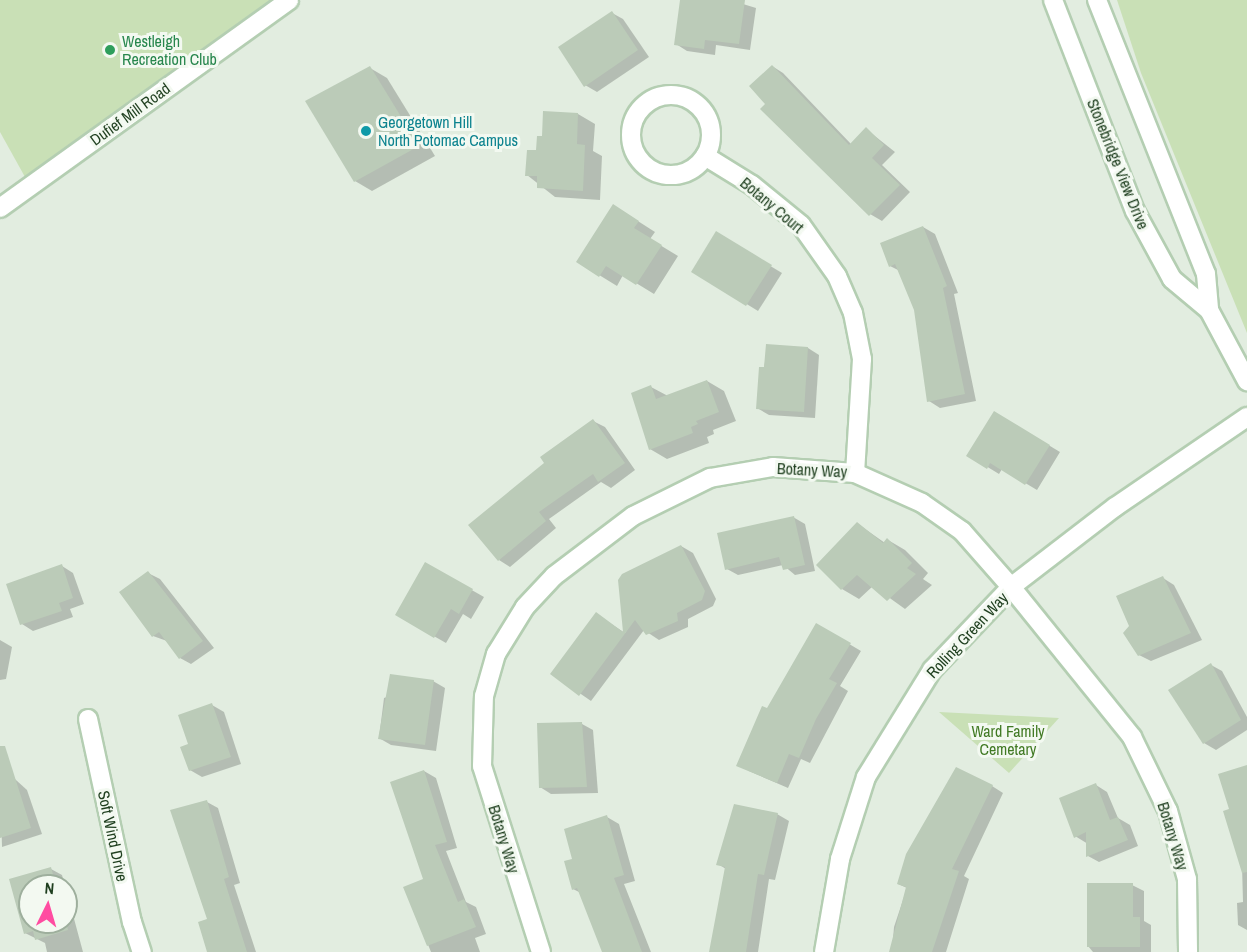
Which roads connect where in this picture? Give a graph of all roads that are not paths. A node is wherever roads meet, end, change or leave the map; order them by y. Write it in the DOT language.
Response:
graph roads {
  1 [pos="289,0"];
  2 [pos="1053,0"];
  3 [pos="1097,0"];
  4 [pos="705,156"];
  5 [pos="0,208"];
  6 [pos="1209,310"];
  7 [pos="1247,381"];
  8 [pos="1247,417"];
  9 [pos="855,473"];
  10 [pos="1011,587"];
  11 [pos="88,719"];
  12 [pos="142,952"];
  13 [pos="541,952"];
  14 [pos="824,952"];
  15 [pos="1188,952"];
  1 -- 5 [label="street, Dufief Mill Road"];
  2 -- 6 [label="street, Stonebridge View Drive"];
  3 -- 6 [label="street, Stonebridge View Drive"];
  4 -- 4 [label="street"];
  4 -- 9 [label="street, Botany Court"];
  6 -- 7 [label="street, Stonebridge View Drive"];
  8 -- 10 [label="street, Rolling Green Way"];
  9 -- 10 [label="street, Botany Way"];
  9 -- 13 [label="street, Botany Way"];
  10 -- 14 [label="street, Rolling Green Way"];
  10 -- 15 [label="street, Botany Way"];
  11 -- 12 [label="street, Soft Wind Drive"];
}
